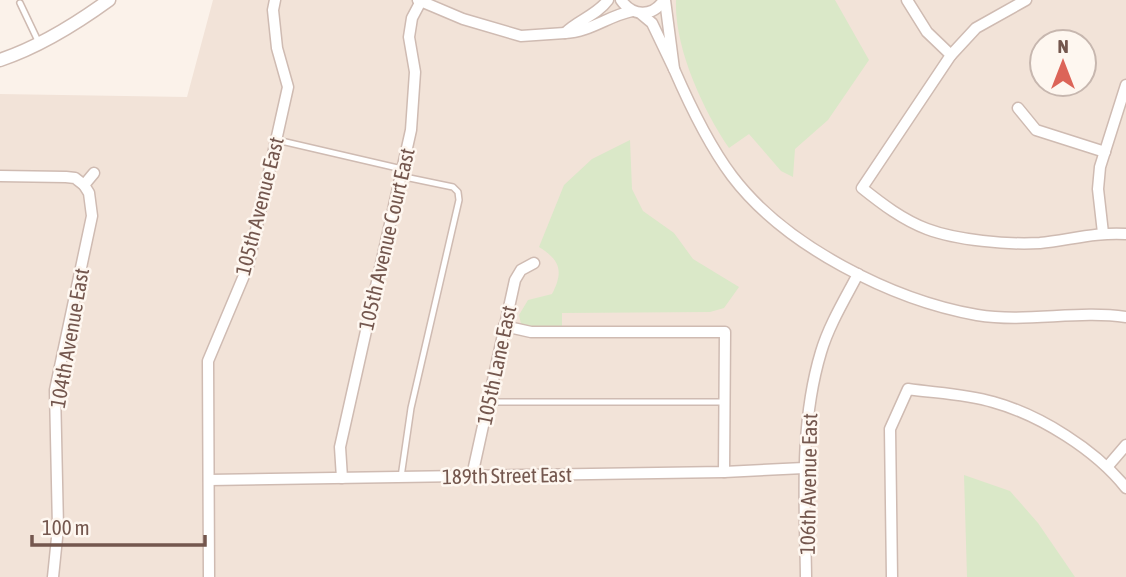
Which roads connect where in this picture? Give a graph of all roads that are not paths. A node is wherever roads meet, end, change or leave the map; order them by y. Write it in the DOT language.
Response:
graph roads {
  1 [pos="108,0"];
  2 [pos="275,0"];
  3 [pos="608,0"];
  4 [pos="621,0"];
  5 [pos="664,0"];
  6 [pos="907,0"];
  7 [pos="1026,0"];
  8 [pos="419,1"];
  9 [pos="20,3"];
  10 [pos="636,12"];
  11 [pos="565,33"];
  12 [pos="39,43"];
  13 [pos="951,55"];
  14 [pos="0,60"];
  15 [pos="674,69"];
  16 [pos="1126,86"];
  17 [pos="1018,108"];
  18 [pos="276,140"];
  19 [pos="1105,152"];
  20 [pos="94,173"];
  21 [pos="401,173"];
  22 [pos="0,176"];
  23 [pos="84,185"];
  24 [pos="1103,233"];
  25 [pos="1126,234"];
  26 [pos="534,263"];
  27 [pos="858,274"];
  28 [pos="1126,317"];
  29 [pos="504,326"];
  30 [pos="488,402"];
  31 [pos="725,402"];
  32 [pos="1126,445"];
  33 [pos="1108,466"];
  34 [pos="804,468"];
  35 [pos="724,472"];
  36 [pos="472,476"];
  37 [pos="401,477"];
  38 [pos="342,478"];
  39 [pos="209,480"];
  40 [pos="1126,488"];
  41 [pos="53,577"];
  42 [pos="209,577"];
  43 [pos="806,577"];
  44 [pos="892,577"];
  1 -- 12 [label="street"];
  2 -- 18 [label="street, 105th Avenue East"];
  3 -- 11 [label="street"];
  4 -- 10 [label="street"];
  5 -- 10 [label="street"];
  5 -- 15 [label="street"];
  6 -- 13 [label="street"];
  7 -- 13 [label="street"];
  8 -- 11 [label="street"];
  8 -- 21 [label="street, 105th Avenue Court East"];
  9 -- 12 [label="lane"];
  10 -- 11 [label="street"];
  10 -- 15 [label="street"];
  12 -- 14 [label="street"];
  13 -- 24 [label="street"];
  15 -- 27 [label="street"];
  16 -- 19 [label="street"];
  17 -- 19 [label="street"];
  18 -- 21 [label="lane"];
  18 -- 39 [label="street, 105th Avenue East"];
  19 -- 24 [label="street"];
  20 -- 23 [label="street"];
  21 -- 37 [label="lane"];
  21 -- 38 [label="street, 105th Avenue Court East"];
  22 -- 23 [label="street"];
  23 -- 41 [label="street, 104th Avenue East"];
  24 -- 25 [label="street"];
  26 -- 29 [label="street, 105th Lane East"];
  27 -- 28 [label="street"];
  27 -- 34 [label="street, 106th Avenue East"];
  29 -- 30 [label="street, 105th Lane East"];
  29 -- 31 [label="street"];
  30 -- 31 [label="lane"];
  30 -- 36 [label="street, 105th Lane East"];
  31 -- 35 [label="street"];
  32 -- 33 [label="street"];
  33 -- 40 [label="street"];
  33 -- 44 [label="street"];
  34 -- 35 [label="street, 189th Street East"];
  34 -- 43 [label="street, 106th Avenue East"];
  35 -- 36 [label="street, 189th Street East"];
  36 -- 37 [label="street, 189th Street East"];
  37 -- 38 [label="street, 189th Street East"];
  38 -- 39 [label="street, 189th Street East"];
  39 -- 42 [label="street, 105th Avenue East"];
}
